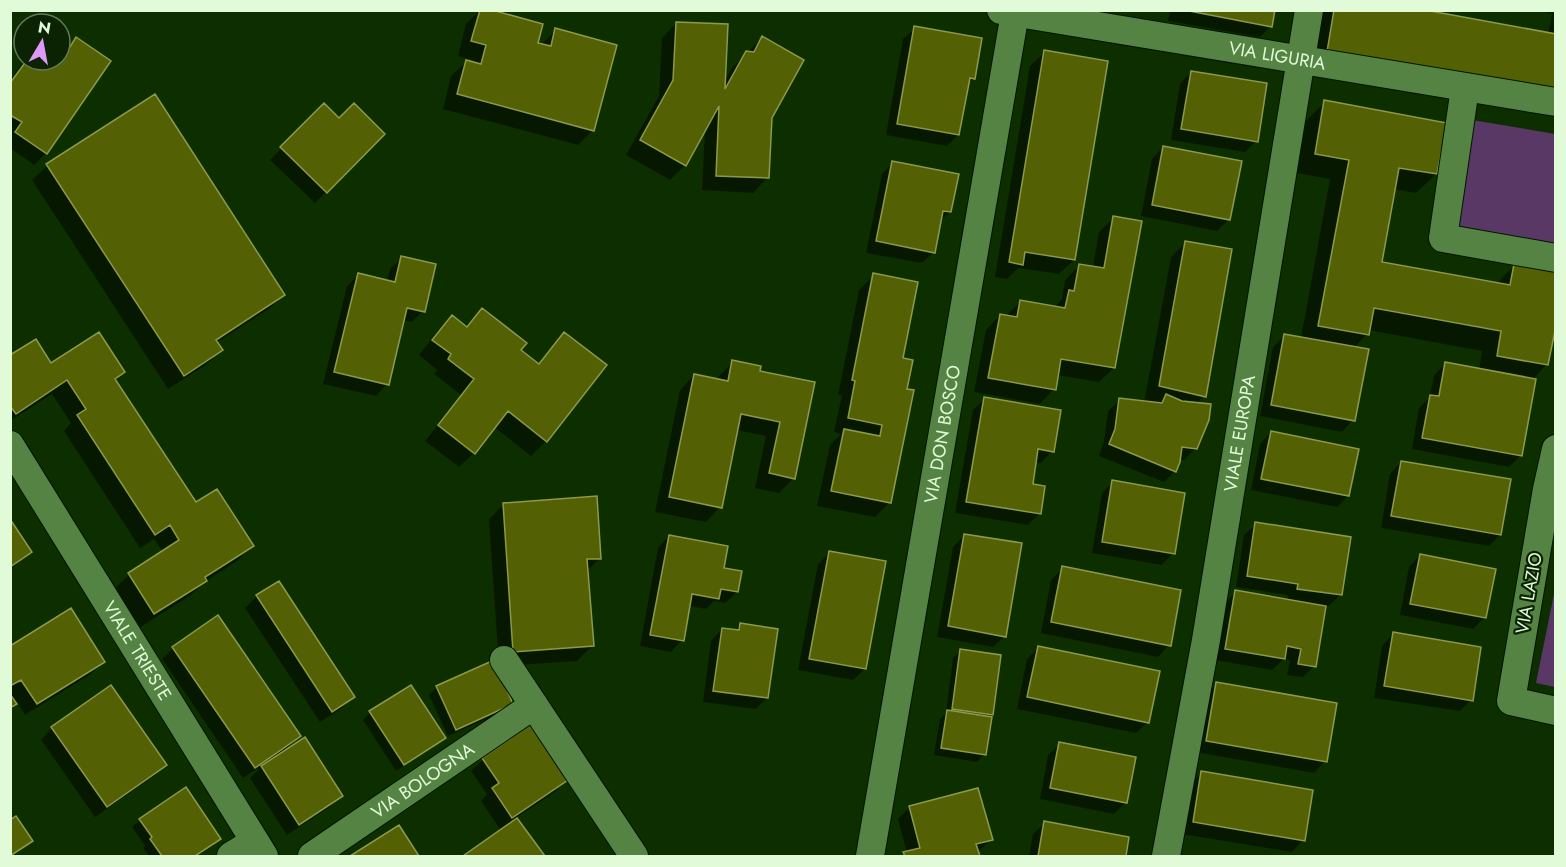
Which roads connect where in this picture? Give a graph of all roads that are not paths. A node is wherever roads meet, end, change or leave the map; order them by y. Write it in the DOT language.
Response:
graph roads {
  1 [pos="1308,10"];
  2 [pos="1008,12"];
  3 [pos="1299,59"];
  4 [pos="1465,88"];
  5 [pos="1556,102"];
  6 [pos="1556,258"];
  7 [pos="10,445"];
  8 [pos="1556,450"];
  9 [pos="504,660"];
  10 [pos="534,705"];
  11 [pos="1556,711"];
  12 [pos="250,852"];
  13 [pos="312,856"];
  14 [pos="634,856"];
  15 [pos="870,856"];
  16 [pos="1166,856"];
  1 -- 3 [label="street, VIALE EUROPA"];
  2 -- 3 [label="street, VIA LIGURIA"];
  2 -- 15 [label="street, VIA DON BOSCO"];
  3 -- 4 [label="street, VIA LIGURIA"];
  3 -- 16 [label="street, VIALE EUROPA"];
  4 -- 5 [label="street, VIA LIGURIA"];
  4 -- 6 [label="street"];
  7 -- 12 [label="street, VIALE TRIESTE"];
  8 -- 11 [label="street, VIA LAZIO"];
  9 -- 10 [label="street"];
  10 -- 13 [label="street, VIA BOLOGNA"];
  10 -- 14 [label="street"];
}
